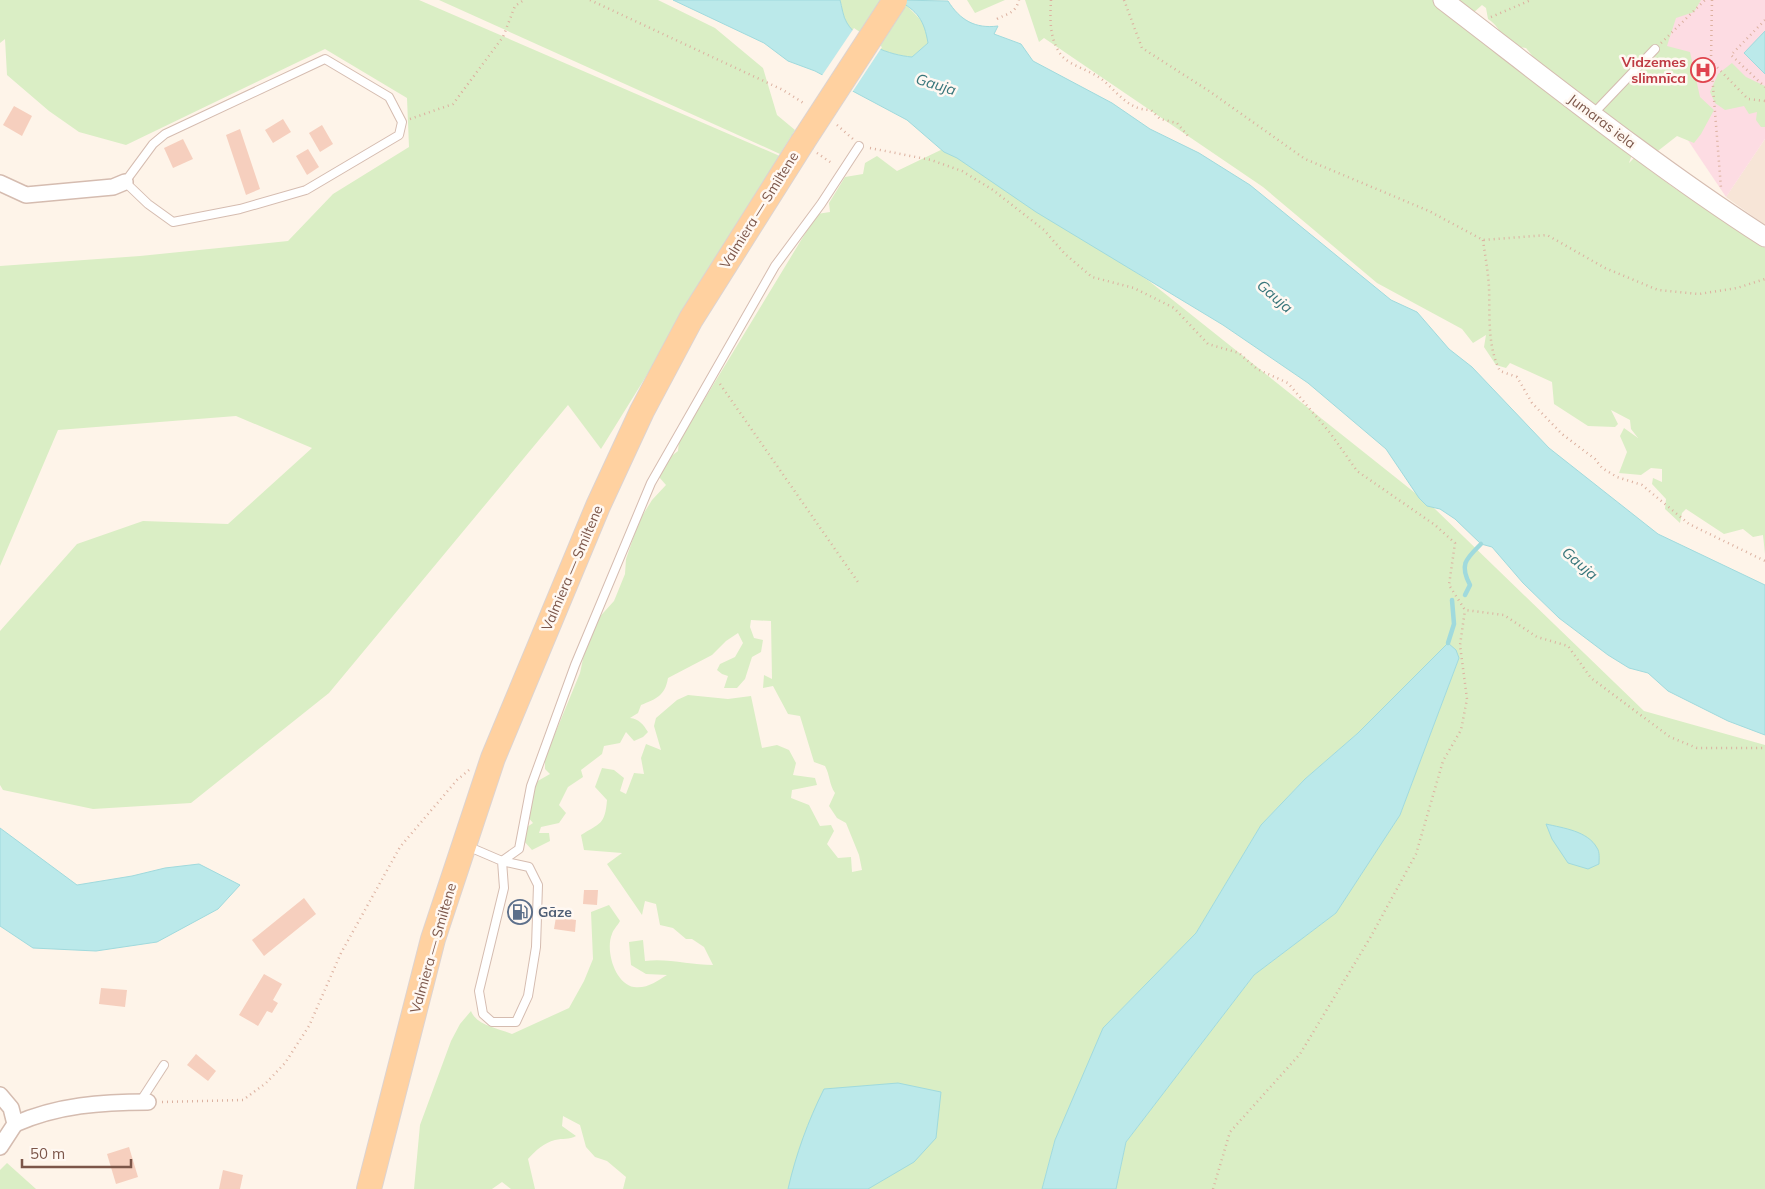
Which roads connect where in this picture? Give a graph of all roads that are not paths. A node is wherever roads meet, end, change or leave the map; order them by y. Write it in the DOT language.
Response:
graph roads {
  1 [pos="895,0"];
  2 [pos="1444,0"];
  3 [pos="1655,49"];
  4 [pos="1594,114"];
  5 [pos="859,146"];
  6 [pos="125,182"];
  7 [pos="0,183"];
  8 [pos="1765,237"];
  9 [pos="463,844"];
  10 [pos="502,861"];
  11 [pos="164,1064"];
  12 [pos="0,1095"];
  13 [pos="144,1102"];
  14 [pos="15,1124"];
  15 [pos="0,1146"];
  16 [pos="369,1189"];
  1 -- 9 [label="main road, Valmiera — Smiltene, bridge"];
  2 -- 4 [label="street, Jumaras iela"];
  3 -- 4 [label="lane"];
  4 -- 8 [label="street, Jumaras iela"];
  5 -- 10 [label="lane"];
  6 -- 6 [label="lane"];
  6 -- 7 [label="street"];
  9 -- 10 [label="lane"];
  9 -- 16 [label="main road, Valmiera — Smiltene"];
  10 -- 10 [label="lane"];
  11 -- 13 [label="lane"];
  12 -- 14 [label="street"];
  13 -- 14 [label="street"];
  14 -- 15 [label="street"];
}
